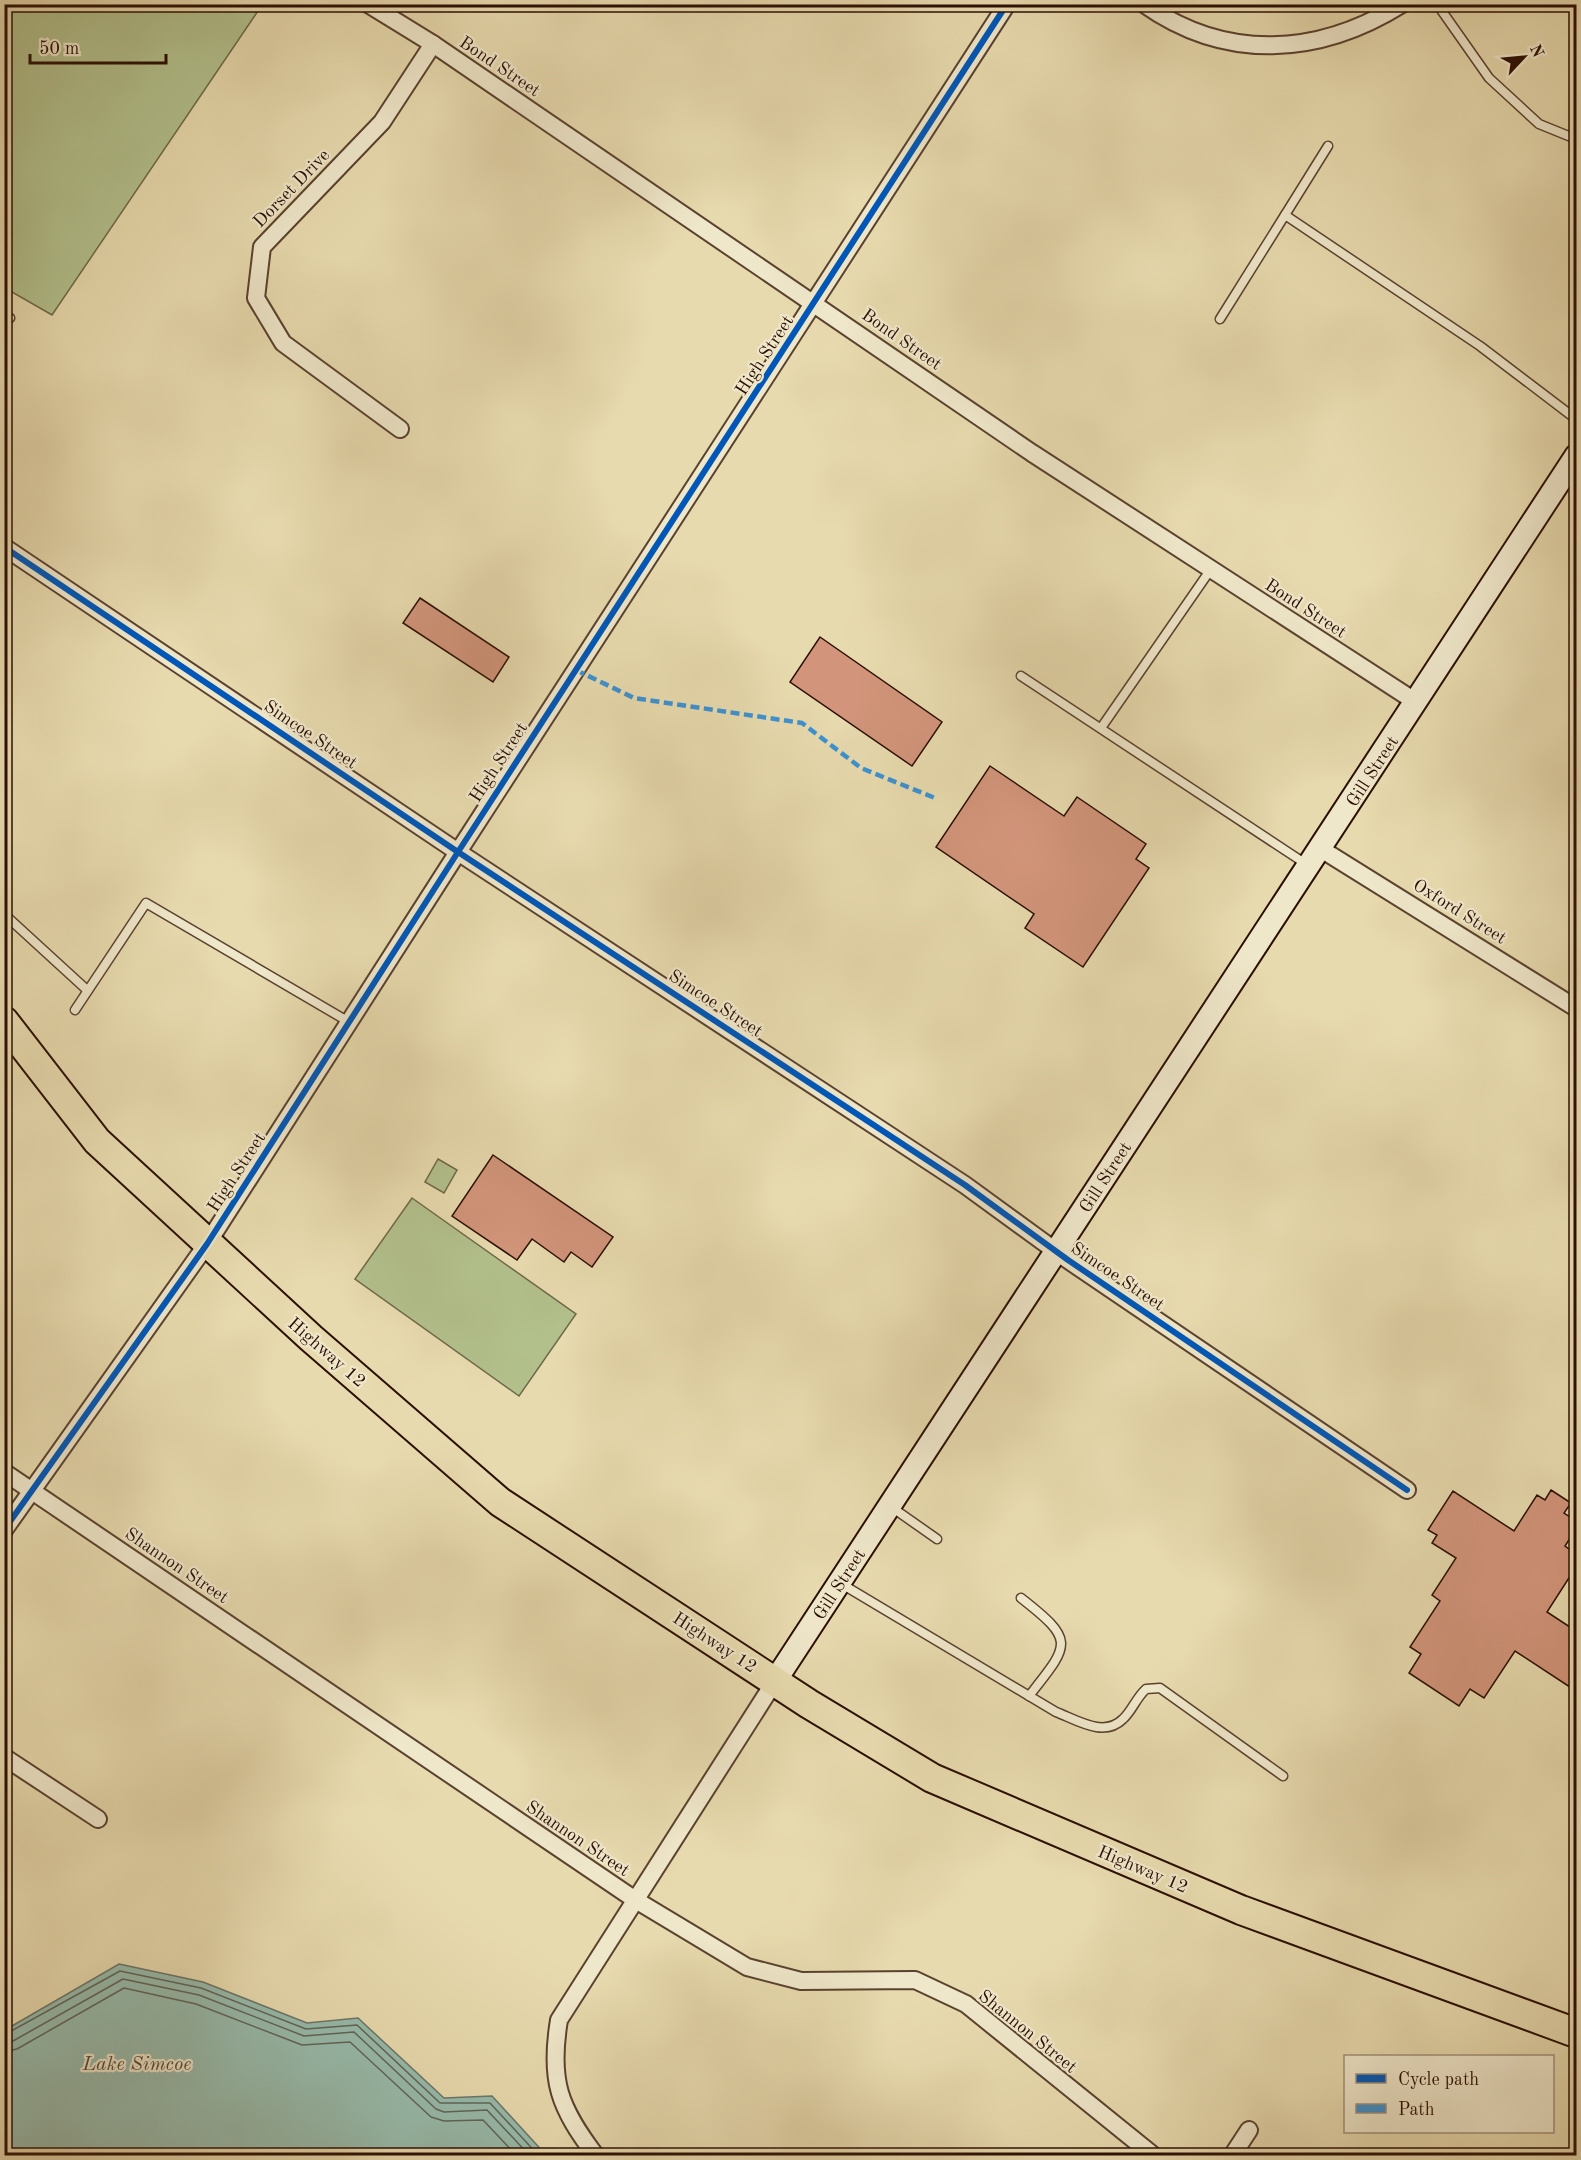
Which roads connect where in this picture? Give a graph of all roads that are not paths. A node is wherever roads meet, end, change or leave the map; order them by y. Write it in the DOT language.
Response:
graph roads {
  1 [pos="369,4"];
  2 [pos="1008,4"];
  3 [pos="1144,4"];
  4 [pos="1402,4"];
  5 [pos="1437,4"];
  6 [pos="433,44"];
  7 [pos="1576,139"];
  8 [pos="1328,146"];
  9 [pos="1285,215"];
  10 [pos="815,303"];
  11 [pos="1220,319"];
  12 [pos="1576,419"];
  13 [pos="400,429"];
  14 [pos="1576,456"];
  15 [pos="4,547"];
  16 [pos="1211,569"];
  17 [pos="1021,676"];
  18 [pos="1416,702"];
  19 [pos="1101,728"];
  20 [pos="458,852"];
  21 [pos="1316,857"];
  22 [pos="4,914"];
  23 [pos="87,990"];
  24 [pos="1576,1008"];
  25 [pos="75,1010"];
  26 [pos="4,1021"];
  27 [pos="349,1022"];
  28 [pos="207,1244"];
  29 [pos="1057,1252"];
  30 [pos="4,1472"];
  31 [pos="31,1489"];
  32 [pos="1407,1490"];
  33 [pos="890,1506"];
  34 [pos="4,1530"];
  35 [pos="937,1539"];
  36 [pos="839,1582"];
  37 [pos="1022,1598"];
  38 [pos="775,1681"];
  39 [pos="1029,1696"];
  40 [pos="4,1757"];
  41 [pos="1283,1776"];
  42 [pos="98,1819"];
  43 [pos="634,1899"];
  44 [pos="1576,2033"];
  45 [pos="1249,2130"];
  46 [pos="596,2156"];
  47 [pos="1154,2156"];
  48 [pos="1232,2156"];
  1 -- 6 [label="street, Bond Street"];
  2 -- 10 [label="street, High Street"];
  3 -- 4 [label="street"];
  5 -- 7 [label="lane"];
  6 -- 10 [label="street, Bond Street"];
  6 -- 13 [label="street, Dorset Drive"];
  8 -- 9 [label="lane"];
  9 -- 11 [label="lane"];
  9 -- 12 [label="lane"];
  10 -- 16 [label="street, Bond Street"];
  10 -- 20 [label="street, High Street"];
  14 -- 18 [label="main road, Gill Street"];
  15 -- 20 [label="street, Simcoe Street"];
  16 -- 18 [label="street, Bond Street"];
  16 -- 19 [label="lane"];
  17 -- 19 [label="lane"];
  18 -- 21 [label="main road, Gill Street"];
  19 -- 21 [label="lane"];
  20 -- 27 [label="street, High Street"];
  20 -- 29 [label="street, Simcoe Street"];
  21 -- 24 [label="street, Oxford Street"];
  21 -- 29 [label="main road, Gill Street"];
  22 -- 23 [label="lane"];
  23 -- 25 [label="lane"];
  23 -- 27 [label="lane"];
  26 -- 28 [label="highway, Highway 12"];
  27 -- 28 [label="street, High Street"];
  28 -- 31 [label="street, High Street"];
  28 -- 38 [label="highway, Highway 12"];
  29 -- 32 [label="street, Simcoe Street"];
  29 -- 33 [label="main road, Gill Street"];
  30 -- 31 [label="street, Shannon Street"];
  31 -- 34 [label="street, High Street"];
  31 -- 43 [label="street, Shannon Street"];
  33 -- 35 [label="lane"];
  33 -- 36 [label="main road, Gill Street"];
  36 -- 38 [label="main road, Gill Street"];
  36 -- 39 [label="lane"];
  37 -- 39 [label="lane"];
  38 -- 43 [label="street, Gill Street"];
  38 -- 44 [label="highway, Highway 12"];
  39 -- 41 [label="lane"];
  40 -- 42 [label="street"];
  43 -- 46 [label="street, Gill Street"];
  43 -- 47 [label="street, Shannon Street"];
  45 -- 48 [label="street"];
}
